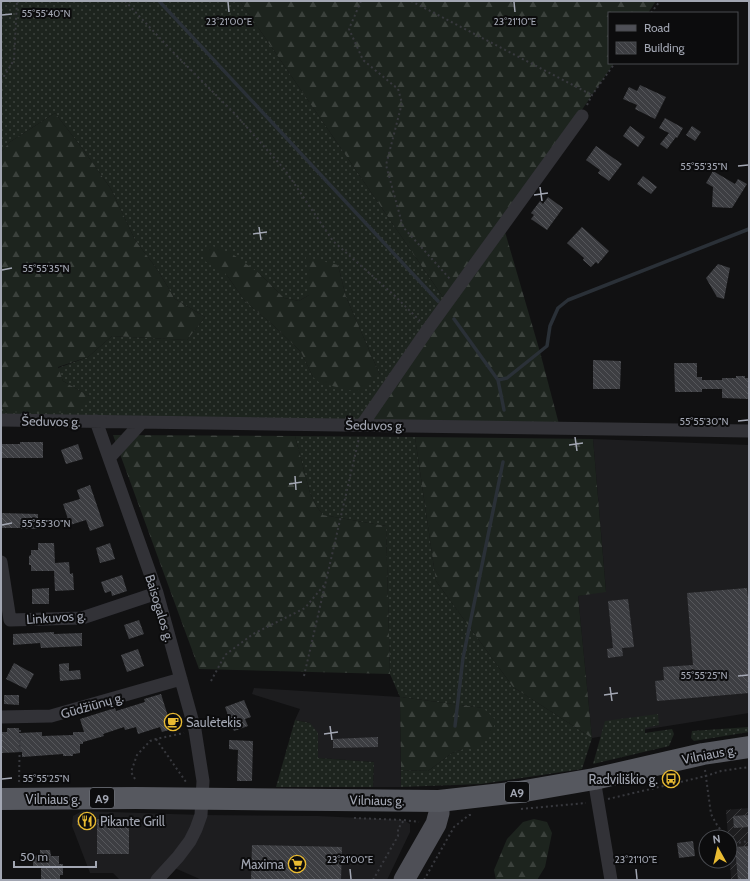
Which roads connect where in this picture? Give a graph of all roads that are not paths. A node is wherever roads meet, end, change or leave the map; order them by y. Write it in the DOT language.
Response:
graph roads {
  1 [pos="582,116"];
  2 [pos="1,420"];
  3 [pos="96,421"];
  4 [pos="142,422"];
  5 [pos="362,425"];
  6 [pos="749,431"];
  7 [pos="109,458"];
  8 [pos="1,562"];
  9 [pos="157,593"];
  10 [pos="181,679"];
  11 [pos="1,717"];
  12 [pos="749,747"];
  13 [pos="594,779"];
  14 [pos="1,799"];
  15 [pos="202,799"];
  16 [pos="439,801"];
  17 [pos="157,880"];
  18 [pos="404,880"];
  19 [pos="611,880"];
  1 -- 5 [label="street"];
  2 -- 3 [label="street, Šeduvos g."];
  3 -- 4 [label="street, Šeduvos g."];
  3 -- 7 [label="street, Baisogalos g."];
  4 -- 5 [label="street, Šeduvos g."];
  4 -- 7 [label="street"];
  5 -- 6 [label="street, Šeduvos g."];
  7 -- 9 [label="street, Baisogalos g."];
  8 -- 9 [label="street, Linkuvos g."];
  9 -- 10 [label="street, Baisogalos g."];
  10 -- 11 [label="street, Gūdžiūnų g."];
  10 -- 15 [label="street, Baisogalos g."];
  12 -- 13 [label="highway, Vilniaus g. / A9"];
  13 -- 16 [label="highway, Vilniaus g. / A9"];
  13 -- 19 [label="street"];
  14 -- 15 [label="highway, Vilniaus g. / A9"];
  15 -- 16 [label="highway, Vilniaus g. / A9"];
  15 -- 17 [label="street, Baisogalos g."];
  16 -- 18 [label="main road"];
}
